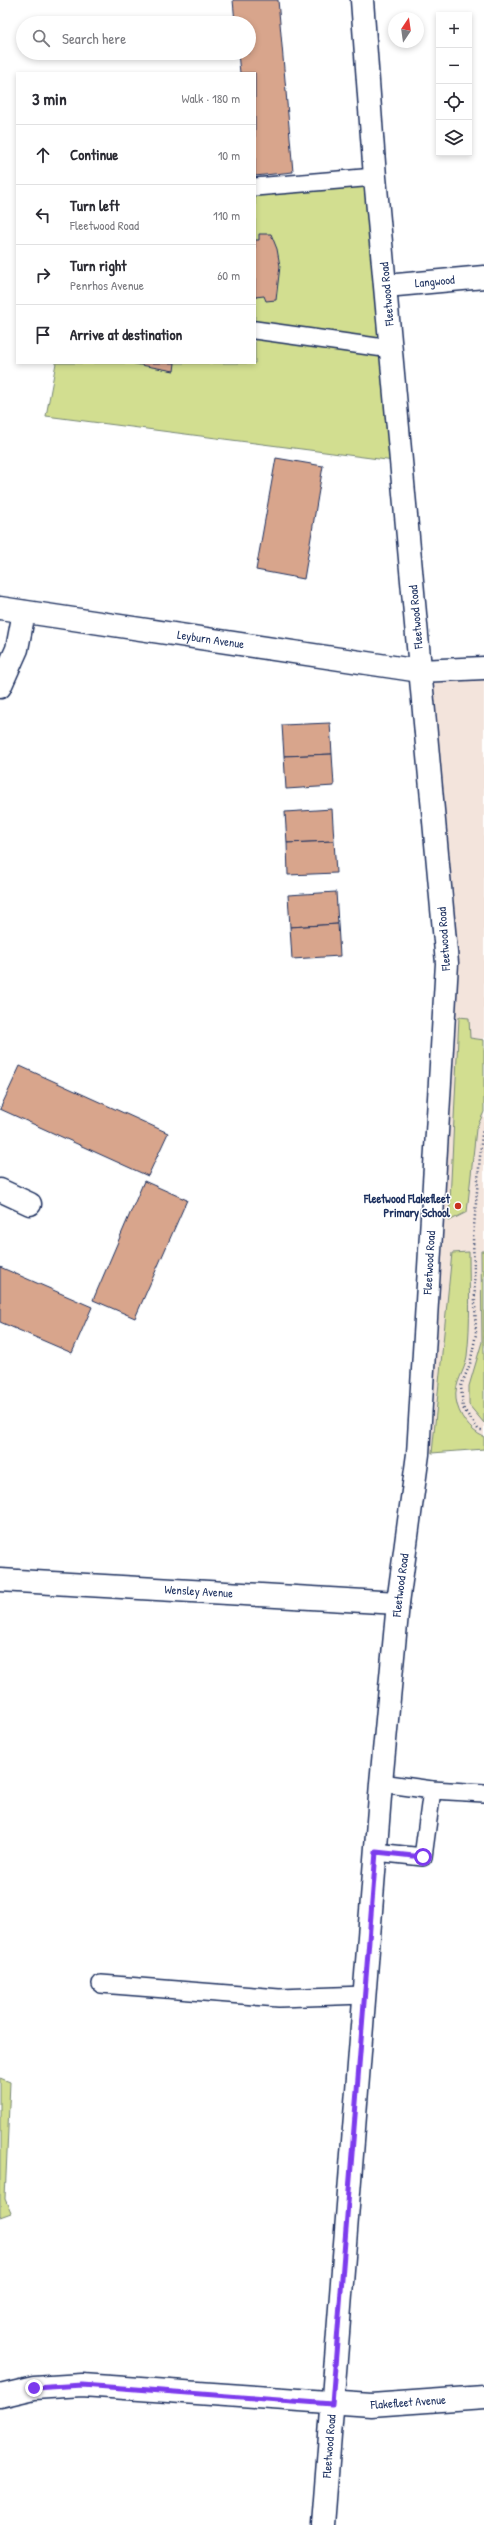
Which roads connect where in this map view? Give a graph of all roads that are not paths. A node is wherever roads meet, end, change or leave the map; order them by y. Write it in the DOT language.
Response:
graph roads {
  1 [pos="362,0"];
  2 [pos="375,177"];
  3 [pos="256,187"];
  4 [pos="484,277"];
  5 [pos="386,286"];
  6 [pos="256,330"];
  7 [pos="391,349"];
  8 [pos="0,608"];
  9 [pos="24,612"];
  10 [pos="484,668"];
  11 [pos="420,671"];
  12 [pos="0,687"];
  13 [pos="0,1190"];
  14 [pos="30,1204"];
  15 [pos="0,1580"];
  16 [pos="398,1602"];
  17 [pos="381,1783"];
  18 [pos="432,1790"];
  19 [pos="484,1793"];
  20 [pos="376,1852"];
  21 [pos="101,1984"];
  22 [pos="364,1995"];
  23 [pos="0,2396"];
  24 [pos="484,2397"];
  25 [pos="332,2404"];
  26 [pos="323,2525"];
  1 -- 2 [label="street, Fleetwood Road"];
  2 -- 3 [label="lane"];
  2 -- 5 [label="street, Fleetwood Road"];
  4 -- 5 [label="street, Langwood"];
  5 -- 7 [label="street, Fleetwood Road"];
  6 -- 7 [label="lane"];
  7 -- 11 [label="street, Fleetwood Road"];
  8 -- 9 [label="street, Leyburn Avenue"];
  9 -- 11 [label="street, Leyburn Avenue"];
  9 -- 12 [label="street"];
  10 -- 11 [label="street, Leyburn Avenue"];
  11 -- 16 [label="street, Fleetwood Road"];
  13 -- 14 [label="street"];
  15 -- 16 [label="street, Wensley Avenue"];
  16 -- 17 [label="street, Fleetwood Road"];
  17 -- 18 [label="lane"];
  17 -- 20 [label="street, Fleetwood Road"];
  18 -- 19 [label="lane"];
  18 -- 20 [label="lane"];
  20 -- 22 [label="street, Fleetwood Road"];
  21 -- 22 [label="lane"];
  22 -- 25 [label="street, Fleetwood Road"];
  23 -- 25 [label="street, Flakefleet Avenue"];
  24 -- 25 [label="street, Flakefleet Avenue"];
  25 -- 26 [label="street, Fleetwood Road"];
}
